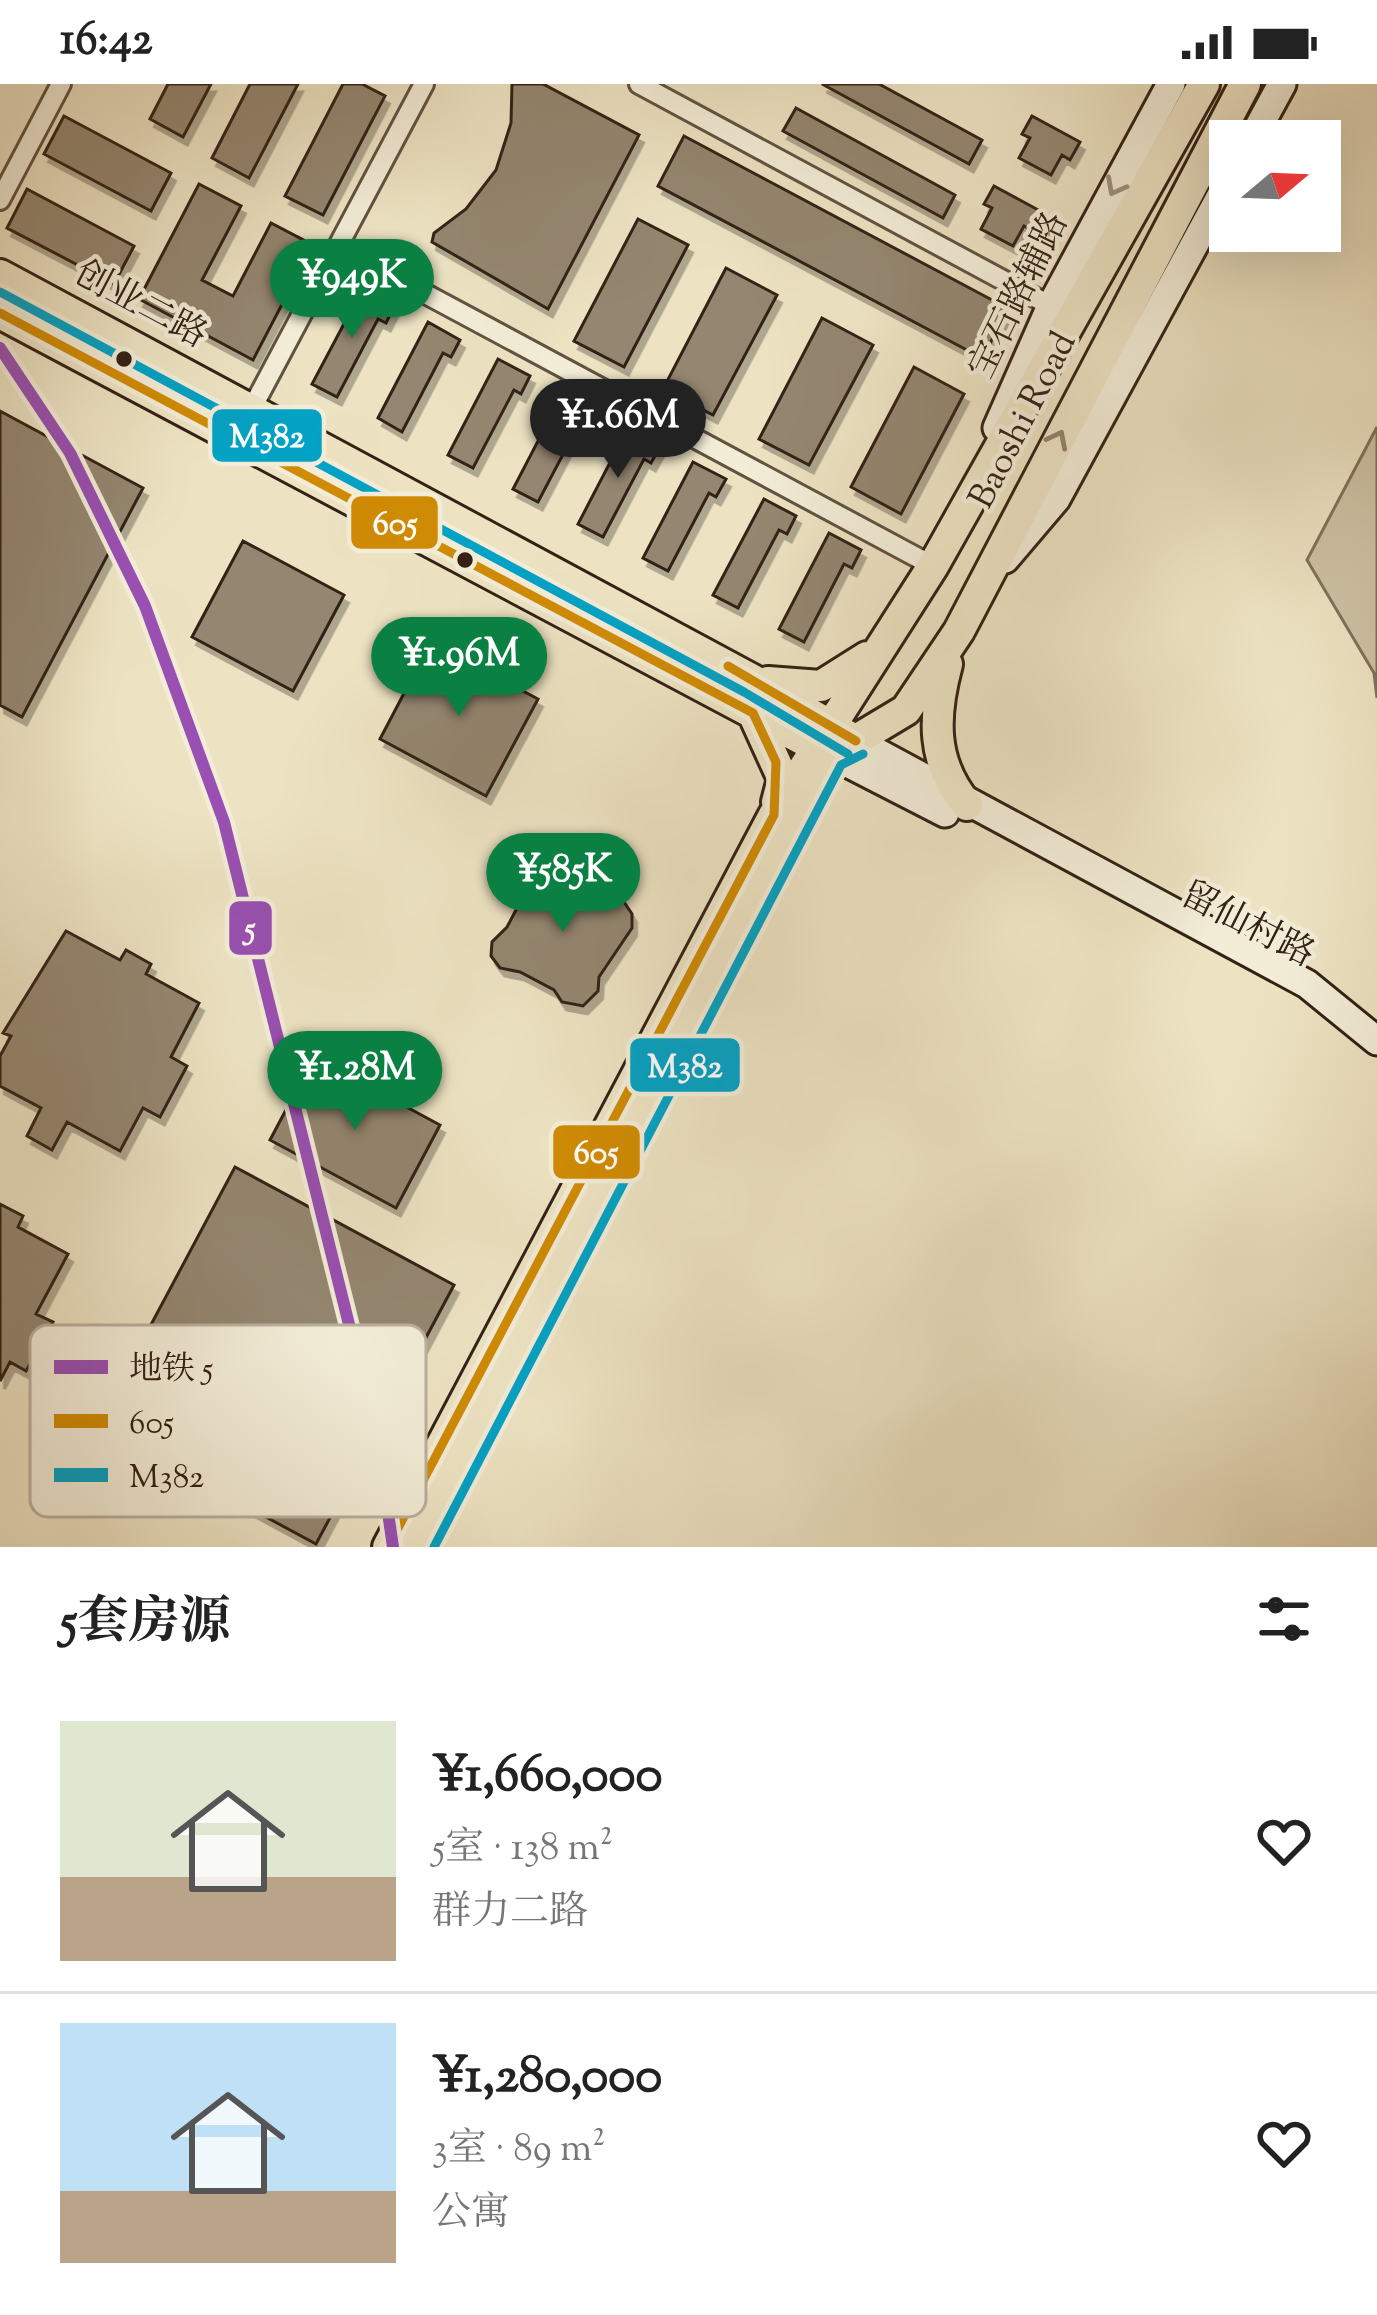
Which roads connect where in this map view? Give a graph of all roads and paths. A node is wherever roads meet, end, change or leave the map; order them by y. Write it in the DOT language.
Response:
graph roads {
  1 [pos="61,84"];
  2 [pos="424,84"];
  3 [pos="639,84"];
  4 [pos="1171,84"];
  5 [pos="1204,84"];
  6 [pos="1245,84"];
  7 [pos="1282,84"];
  8 [pos="1262,120"];
  9 [pos="0,200"];
  10 [pos="1209,218"];
  11 [pos="338,247"];
  12 [pos="0,275"];
  13 [pos="1051,306"];
  14 [pos="0,313"];
  15 [pos="251,410"];
  16 [pos="939,556"];
  17 [pos="987,581"];
  18 [pos="959,631"];
  19 [pos="894,633"];
  20 [pos="752,679"];
  21 [pos="753,713"];
  22 [pos="833,742"];
  23 [pos="967,805"];
  24 [pos="774,815"];
  25 [pos="1335,1009"];
  26 [pos="1377,1042"];
  27 [pos="426,1475"];
  28 [pos="404,1517"];
  29 [pos="388,1547"];
  30 [pos="418,1547"];
  1 -- 9 [label="street"];
  2 -- 11 [label="street"];
  3 -- 13 [label="street"];
  4 -- 13 [label="street, 宝石路辅路, one-way"];
  5 -- 16 [label="main road, Baoshi Road"];
  17 -- 6 [label="main road, Baoshi Road, one-way"];
  7 -- 8 [label="street"];
  10 -- 17 [label="street"];
  11 -- 15 [label="street"];
  11 -- 16 [label="street"];
  12 -- 15 [label="main road, 创业二路"];
  13 -- 16 [label="street, 宝石路辅路"];
  14 -- 21 [label="main road, 创业二路"];
  15 -- 20 [label="main road, 创业二路"];
  16 -- 19 [label="main road, Baoshi Road"];
  17 -- 18 [label="main road, Baoshi Road"];
  18 -- 22 [label="main road, Baoshi Road"];
  18 -- 23 [label="main road"];
  19 -- 20 [label="main road, 创业二路"];
  19 -- 22 [label="main road, Baoshi Road"];
  20 -- 22 [label="main road, 创业二路"];
  21 -- 22 [label="main road, 创业二路"];
  21 -- 24 [label="main road"];
  22 -- 23 [label="street, 留仙村路"];
  22 -- 24 [label="main road"];
  22 -- 25 [label="street, 留仙村路"];
  22 -- 30 [label="main road"];
  23 -- 25 [label="street, 留仙村路"];
  24 -- 27 [label="main road"];
  25 -- 26 [label="street"];
  28 -- 29 [label="main road"];
}
